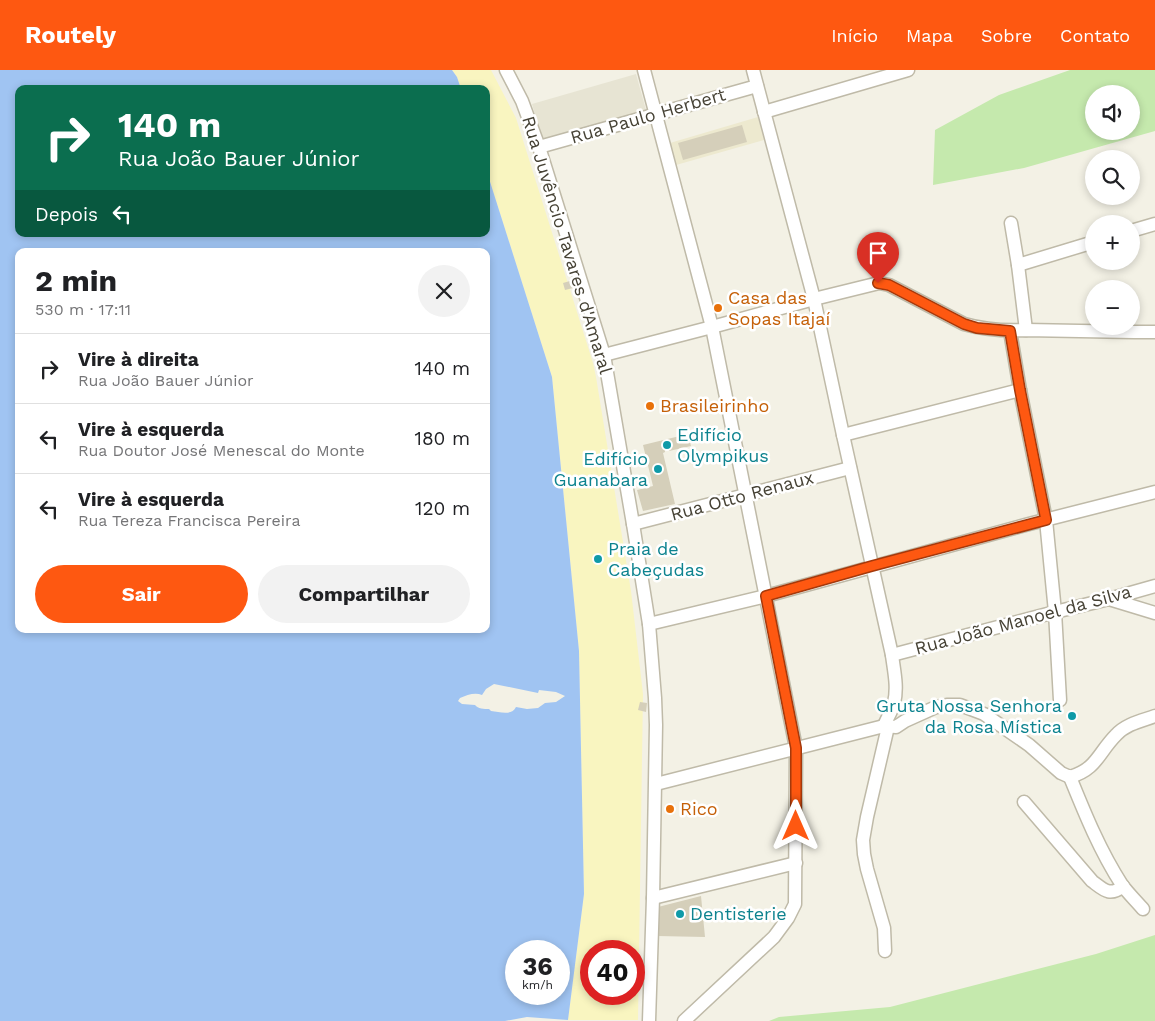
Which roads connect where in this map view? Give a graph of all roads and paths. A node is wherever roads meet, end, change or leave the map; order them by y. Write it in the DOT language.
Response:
graph roads {
  1 [pos="506,70"];
  2 [pos="644,70"];
  3 [pos="753,70"];
  4 [pos="908,70"];
  5 [pos="757,86"];
  6 [pos="764,112"];
  7 [pos="656,114"];
  8 [pos="539,147"];
  9 [pos="1011,223"];
  10 [pos="1155,224"];
  11 [pos="1140,228"];
  12 [pos="1085,245"];
  13 [pos="1018,264"];
  14 [pos="814,299"];
  15 [pos="712,327"];
  16 [pos="1026,330"];
  17 [pos="1010,331"];
  18 [pos="1155,332"];
  19 [pos="604,354"];
  20 [pos="1020,390"];
  21 [pos="843,435"];
  22 [pos="850,468"];
  23 [pos="1155,492"];
  24 [pos="746,495"];
  25 [pos="1046,520"];
  26 [pos="633,524"];
  27 [pos="872,566"];
  28 [pos="1155,586"];
  29 [pos="766,596"];
  30 [pos="1109,599"];
  31 [pos="1055,612"];
  32 [pos="1155,613"];
  33 [pos="649,624"];
  34 [pos="892,655"];
  35 [pos="1060,700"];
  36 [pos="1155,716"];
  37 [pos="884,726"];
  38 [pos="796,748"];
  39 [pos="1070,777"];
  40 [pos="656,784"];
  41 [pos="1024,802"];
  42 [pos="796,863"];
  43 [pos="1123,886"];
  44 [pos="653,898"];
  45 [pos="1143,908"];
  46 [pos="885,951"];
  47 [pos="649,1021"];
  48 [pos="684,1021"];
  1 -- 8 [label="street, Rua Juvêncio Tavares d'Amaral"];
  2 -- 7 [label="street"];
  3 -- 5 [label="street"];
  4 -- 6 [label="street"];
  5 -- 6 [label="street"];
  5 -- 7 [label="street, Rua Paulo Herbert"];
  6 -- 14 [label="street"];
  7 -- 8 [label="street, Rua Paulo Herbert"];
  7 -- 15 [label="street"];
  8 -- 19 [label="street, Rua Juvêncio Tavares d'Amaral"];
  9 -- 13 [label="street"];
  10 -- 11 [label="street"];
  12 -- 13 [label="street"];
  13 -- 16 [label="street"];
  14 -- 15 [label="street"];
  14 -- 17 [label="street"];
  14 -- 21 [label="street"];
  15 -- 19 [label="street"];
  15 -- 24 [label="street"];
  16 -- 17 [label="street"];
  16 -- 18 [label="street"];
  17 -- 20 [label="street"];
  19 -- 26 [label="street, Rua Juvêncio Tavares d'Amaral"];
  20 -- 21 [label="street"];
  20 -- 25 [label="street"];
  21 -- 22 [label="street"];
  22 -- 24 [label="street, Rua Otto Renaux"];
  22 -- 27 [label="street"];
  23 -- 25 [label="street"];
  24 -- 26 [label="street, Rua Otto Renaux"];
  24 -- 29 [label="street"];
  25 -- 27 [label="street"];
  25 -- 31 [label="street"];
  26 -- 33 [label="street, Rua Juvêncio Tavares d'Amaral"];
  27 -- 29 [label="street"];
  27 -- 34 [label="street"];
  28 -- 30 [label="street, Rua João Manoel da Silva"];
  29 -- 33 [label="street"];
  29 -- 38 [label="street"];
  30 -- 31 [label="street, Rua João Manoel da Silva"];
  30 -- 32 [label="street"];
  31 -- 34 [label="street, Rua João Manoel da Silva"];
  31 -- 35 [label="street"];
  33 -- 40 [label="street, Rua Juvêncio Tavares d'Amaral"];
  34 -- 37 [label="street"];
  36 -- 39 [label="street"];
  37 -- 38 [label="street"];
  37 -- 39 [label="street"];
  37 -- 46 [label="street"];
  38 -- 40 [label="street"];
  38 -- 42 [label="street"];
  39 -- 43 [label="street"];
  40 -- 44 [label="street, Rua Juvêncio Tavares d'Amaral"];
  41 -- 43 [label="street"];
  42 -- 44 [label="street"];
  42 -- 48 [label="street"];
  43 -- 45 [label="street"];
  44 -- 47 [label="street, Rua Juvêncio Tavares d'Amaral"];
}
